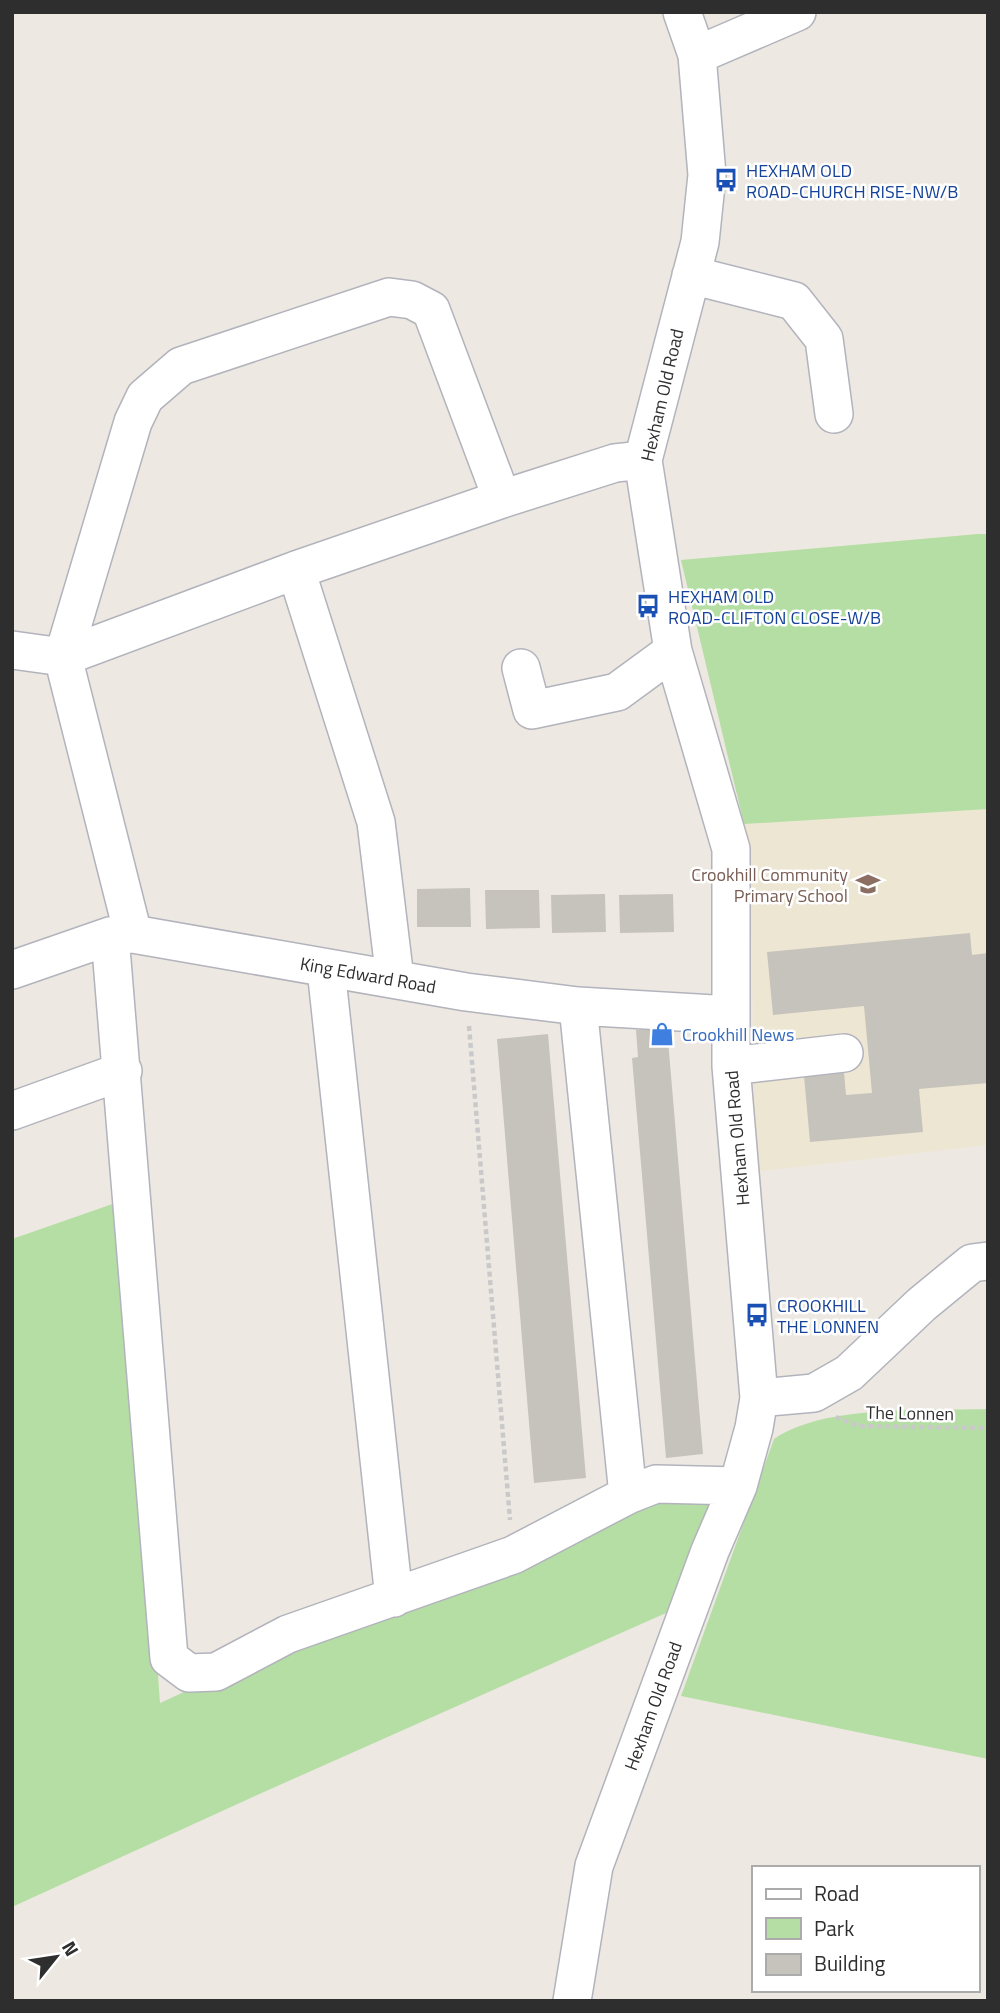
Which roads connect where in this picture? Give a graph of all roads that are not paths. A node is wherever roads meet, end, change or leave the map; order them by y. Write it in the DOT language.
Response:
graph roads {
  1 [pos="682,12"];
  2 [pos="797,12"];
  3 [pos="697,55"];
  4 [pos="691,275"];
  5 [pos="834,415"];
  6 [pos="643,460"];
  7 [pos="502,499"];
  8 [pos="296,570"];
  9 [pos="12,650"];
  10 [pos="673,650"];
  11 [pos="63,657"];
  12 [pos="522,668"];
  13 [pos="121,935"];
  14 [pos="326,969"];
  15 [pos="12,970"];
  16 [pos="396,979"];
  17 [pos="579,1006"];
  18 [pos="731,1015"];
  19 [pos="844,1053"];
  20 [pos="731,1066"];
  21 [pos="123,1070"];
  22 [pos="12,1111"];
  23 [pos="988,1261"];
  24 [pos="759,1398"];
  25 [pos="737,1486"];
  26 [pos="628,1495"];
  27 [pos="394,1598"];
  28 [pos="572,2001"];
  1 -- 3 [label="street, Hexham Old Road"];
  2 -- 3 [label="street"];
  3 -- 4 [label="street, Hexham Old Road"];
  4 -- 5 [label="street"];
  4 -- 6 [label="street, Hexham Old Road"];
  6 -- 7 [label="street"];
  6 -- 10 [label="street, Hexham Old Road"];
  7 -- 8 [label="street"];
  7 -- 11 [label="street"];
  8 -- 11 [label="street"];
  8 -- 16 [label="street"];
  9 -- 11 [label="street"];
  10 -- 12 [label="street"];
  10 -- 18 [label="street, Hexham Old Road"];
  11 -- 13 [label="street"];
  13 -- 14 [label="street, King Edward Road"];
  13 -- 15 [label="street, King Edward Road"];
  13 -- 21 [label="street"];
  14 -- 16 [label="street, King Edward Road"];
  14 -- 27 [label="street"];
  16 -- 17 [label="street, King Edward Road"];
  17 -- 18 [label="street, King Edward Road"];
  17 -- 26 [label="street"];
  18 -- 20 [label="street, Hexham Old Road"];
  19 -- 20 [label="street"];
  20 -- 24 [label="street, Hexham Old Road"];
  21 -- 22 [label="street"];
  21 -- 27 [label="street"];
  23 -- 24 [label="street"];
  24 -- 25 [label="street, Hexham Old Road"];
  25 -- 26 [label="street"];
  25 -- 28 [label="street, Hexham Old Road"];
  26 -- 27 [label="street"];
}
